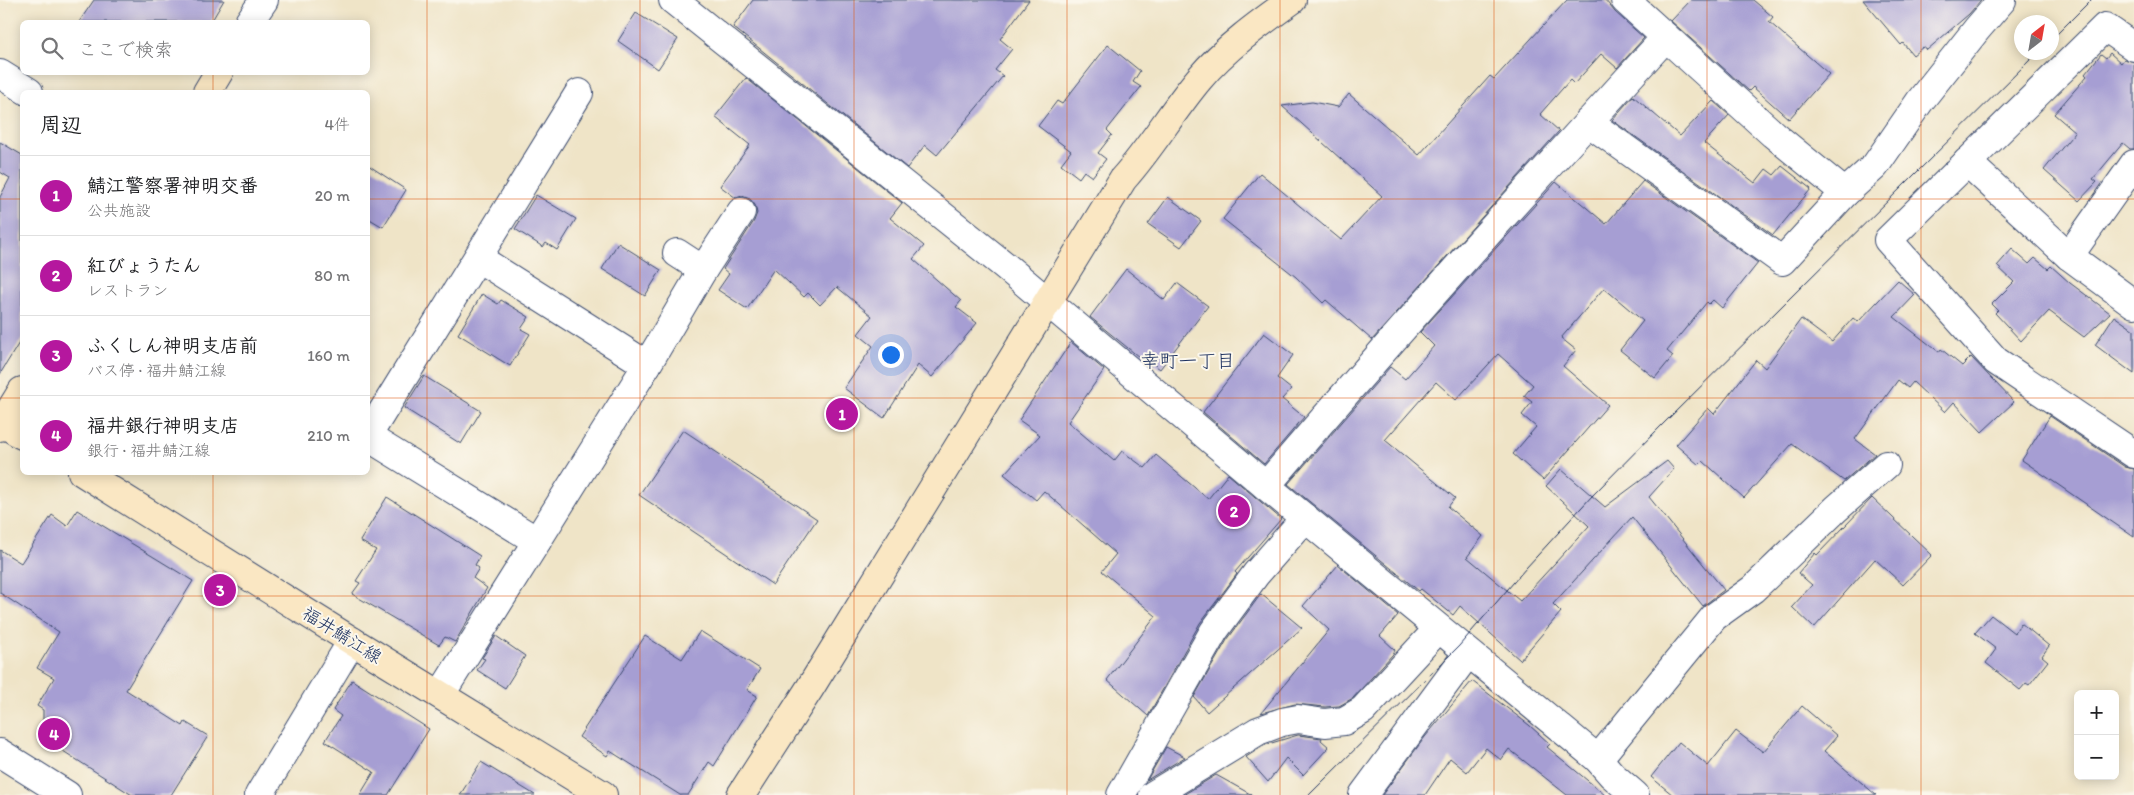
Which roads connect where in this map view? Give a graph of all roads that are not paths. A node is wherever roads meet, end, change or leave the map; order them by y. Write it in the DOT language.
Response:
graph roads {
  1 [pos="240,0"];
  2 [pos="264,0"];
  3 [pos="673,0"];
  4 [pos="1292,0"];
  5 [pos="1625,0"];
  6 [pos="2002,0"];
  7 [pos="241,20"];
  8 [pos="250,20"];
  9 [pos="1666,37"];
  10 [pos="2134,47"];
  11 [pos="0,74"];
  12 [pos="217,75"];
  13 [pos="26,90"];
  14 [pos="208,90"];
  15 [pos="579,93"];
  16 [pos="1588,122"];
  17 [pos="1967,162"];
  18 [pos="2134,164"];
  19 [pos="1845,193"];
  20 [pos="741,212"];
  21 [pos="677,253"];
  22 [pos="2069,256"];
  23 [pos="478,258"];
  24 [pos="703,270"];
  25 [pos="1048,302"];
  26 [pos="2134,304"];
  27 [pos="647,365"];
  28 [pos="20,395"];
  29 [pos="6,426"];
  30 [pos="370,433"];
  31 [pos="370,437"];
  32 [pos="2134,454"];
  33 [pos="1886,465"];
  34 [pos="87,475"];
  35 [pos="1266,486"];
  36 [pos="1306,518"];
  37 [pos="537,541"];
  38 [pos="1438,629"];
  39 [pos="352,641"];
  40 [pos="1468,652"];
  41 [pos="441,694"];
  42 [pos="0,753"];
  43 [pos="1598,759"];
  44 [pos="67,795"];
  45 [pos="259,795"];
  46 [pos="603,795"];
  47 [pos="741,795"];
  48 [pos="1121,795"];
  49 [pos="1152,795"];
  50 [pos="1362,795"];
  51 [pos="1635,795"];
  1 -- 7 [label="street"];
  2 -- 8 [label="street"];
  3 -- 25 [label="street"];
  4 -- 25 [label="street"];
  5 -- 9 [label="street"];
  6 -- 19 [label="street"];
  9 -- 16 [label="street"];
  9 -- 19 [label="street"];
  10 -- 17 [label="street"];
  11 -- 13 [label="street"];
  12 -- 14 [label="street"];
  15 -- 23 [label="street"];
  16 -- 19 [label="street"];
  16 -- 35 [label="street"];
  17 -- 22 [label="street"];
  17 -- 32 [label="street"];
  18 -- 22 [label="street"];
  20 -- 24 [label="street"];
  21 -- 24 [label="street"];
  22 -- 26 [label="street"];
  23 -- 27 [label="street"];
  23 -- 30 [label="street"];
  24 -- 27 [label="street"];
  25 -- 35 [label="street"];
  25 -- 47 [label="street"];
  27 -- 37 [label="street"];
  28 -- 29 [label="street"];
  31 -- 37 [label="street"];
  33 -- 43 [label="street"];
  34 -- 39 [label="street, 福井鯖江線"];
  35 -- 36 [label="street"];
  36 -- 38 [label="street"];
  36 -- 48 [label="street"];
  37 -- 41 [label="street"];
  38 -- 40 [label="street"];
  38 -- 49 [label="street"];
  39 -- 41 [label="street, 福井鯖江線"];
  39 -- 45 [label="street"];
  40 -- 43 [label="street"];
  40 -- 50 [label="street"];
  41 -- 46 [label="street, 福井鯖江線"];
  42 -- 44 [label="street"];
  43 -- 51 [label="street"];
}
